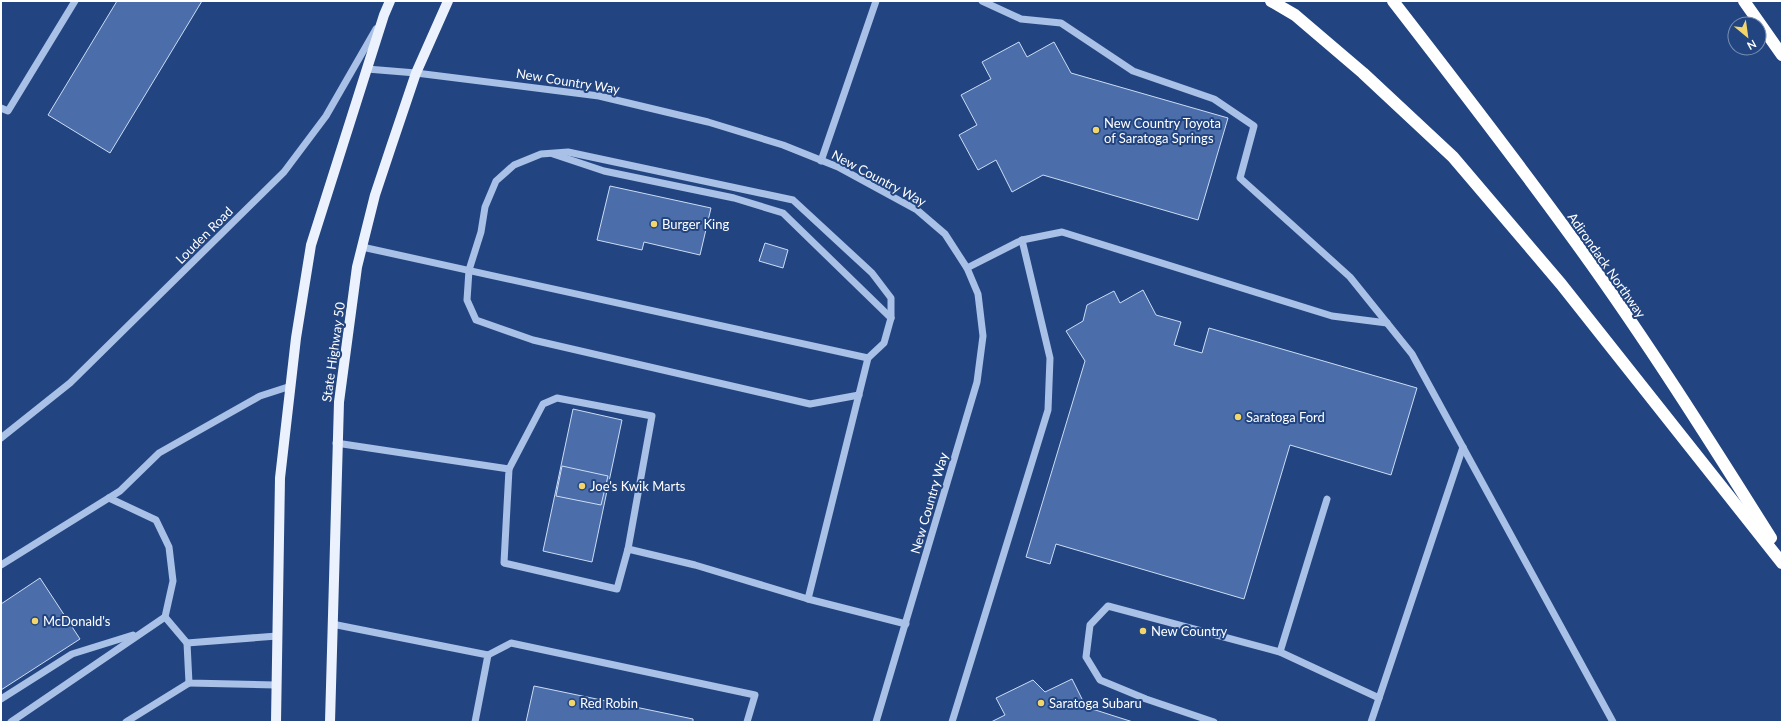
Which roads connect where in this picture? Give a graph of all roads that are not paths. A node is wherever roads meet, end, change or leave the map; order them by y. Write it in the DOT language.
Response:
graph roads {
  1 [pos="75,1"];
  2 [pos="390,1"];
  3 [pos="448,1"];
  4 [pos="876,1"];
  5 [pos="982,1"];
  6 [pos="1272,1"];
  7 [pos="1393,1"];
  8 [pos="1744,1"];
  9 [pos="384,15"];
  10 [pos="1782,55"];
  11 [pos="367,69"];
  12 [pos="416,73"];
  13 [pos="1,108"];
  14 [pos="549,153"];
  15 [pos="821,161"];
  16 [pos="1022,240"];
  17 [pos="362,247"];
  18 [pos="968,268"];
  19 [pos="469,270"];
  20 [pos="891,318"];
  21 [pos="1387,323"];
  22 [pos="868,358"];
  23 [pos="291,386"];
  24 [pos="859,395"];
  25 [pos="1,438"];
  26 [pos="336,443"];
  27 [pos="1463,447"];
  28 [pos="509,469"];
  29 [pos="109,498"];
  30 [pos="1327,499"];
  31 [pos="628,548"];
  32 [pos="1782,556"];
  33 [pos="1782,563"];
  34 [pos="1,565"];
  35 [pos="808,599"];
  36 [pos="165,617"];
  37 [pos="332,624"];
  38 [pos="906,624"];
  39 [pos="141,633"];
  40 [pos="277,636"];
  41 [pos="187,643"];
  42 [pos="1280,652"];
  43 [pos="488,655"];
  44 [pos="189,683"];
  45 [pos="276,685"];
  46 [pos="1379,698"];
  47 [pos="1,699"];
  48 [pos="11,722"];
  49 [pos="126,722"];
  50 [pos="276,722"];
  51 [pos="330,722"];
  52 [pos="475,722"];
  53 [pos="747,722"];
  54 [pos="876,722"];
  55 [pos="952,722"];
  56 [pos="1214,722"];
  57 [pos="1371,722"];
  58 [pos="1613,722"];
  1 -- 13 [label="street"];
  2 -- 9 [label="main road"];
  3 -- 12 [label="main road, State Highway 50"];
  4 -- 15 [label="street"];
  5 -- 21 [label="street"];
  6 -- 33 [label="highway"];
  7 -- 32 [label="highway, Adirondack Northway"];
  8 -- 10 [label="highway"];
  9 -- 11 [label="main road"];
  9 -- 25 [label="street, Louden Road"];
  11 -- 12 [label="street, New Country Way"];
  11 -- 23 [label="main road"];
  12 -- 15 [label="street, New Country Way"];
  12 -- 17 [label="main road, State Highway 50"];
  14 -- 19 [label="street"];
  14 -- 20 [label="street"];
  14 -- 20 [label="street"];
  15 -- 18 [label="street, New Country Way"];
  16 -- 18 [label="street"];
  16 -- 21 [label="street"];
  16 -- 55 [label="street"];
  17 -- 19 [label="street"];
  17 -- 26 [label="main road, State Highway 50"];
  18 -- 38 [label="street, New Country Way"];
  19 -- 22 [label="street"];
  19 -- 24 [label="street"];
  20 -- 22 [label="street"];
  21 -- 27 [label="street"];
  22 -- 24 [label="street"];
  23 -- 29 [label="street"];
  23 -- 40 [label="main road"];
  24 -- 35 [label="street"];
  26 -- 28 [label="street"];
  26 -- 37 [label="main road, State Highway 50"];
  27 -- 46 [label="street"];
  27 -- 58 [label="street"];
  28 -- 31 [label="street"];
  28 -- 31 [label="street"];
  29 -- 34 [label="street"];
  29 -- 36 [label="street"];
  30 -- 42 [label="street"];
  31 -- 35 [label="street"];
  35 -- 38 [label="street"];
  36 -- 39 [label="street"];
  36 -- 41 [label="street"];
  37 -- 43 [label="street"];
  37 -- 51 [label="main road, State Highway 50"];
  38 -- 54 [label="street, New Country Way"];
  39 -- 47 [label="street"];
  39 -- 48 [label="street"];
  40 -- 41 [label="street"];
  40 -- 45 [label="main road"];
  41 -- 44 [label="street"];
  42 -- 46 [label="street"];
  42 -- 56 [label="street"];
  43 -- 52 [label="street"];
  43 -- 53 [label="street"];
  44 -- 45 [label="street"];
  44 -- 49 [label="street"];
  45 -- 50 [label="main road"];
  46 -- 57 [label="street"];
}
